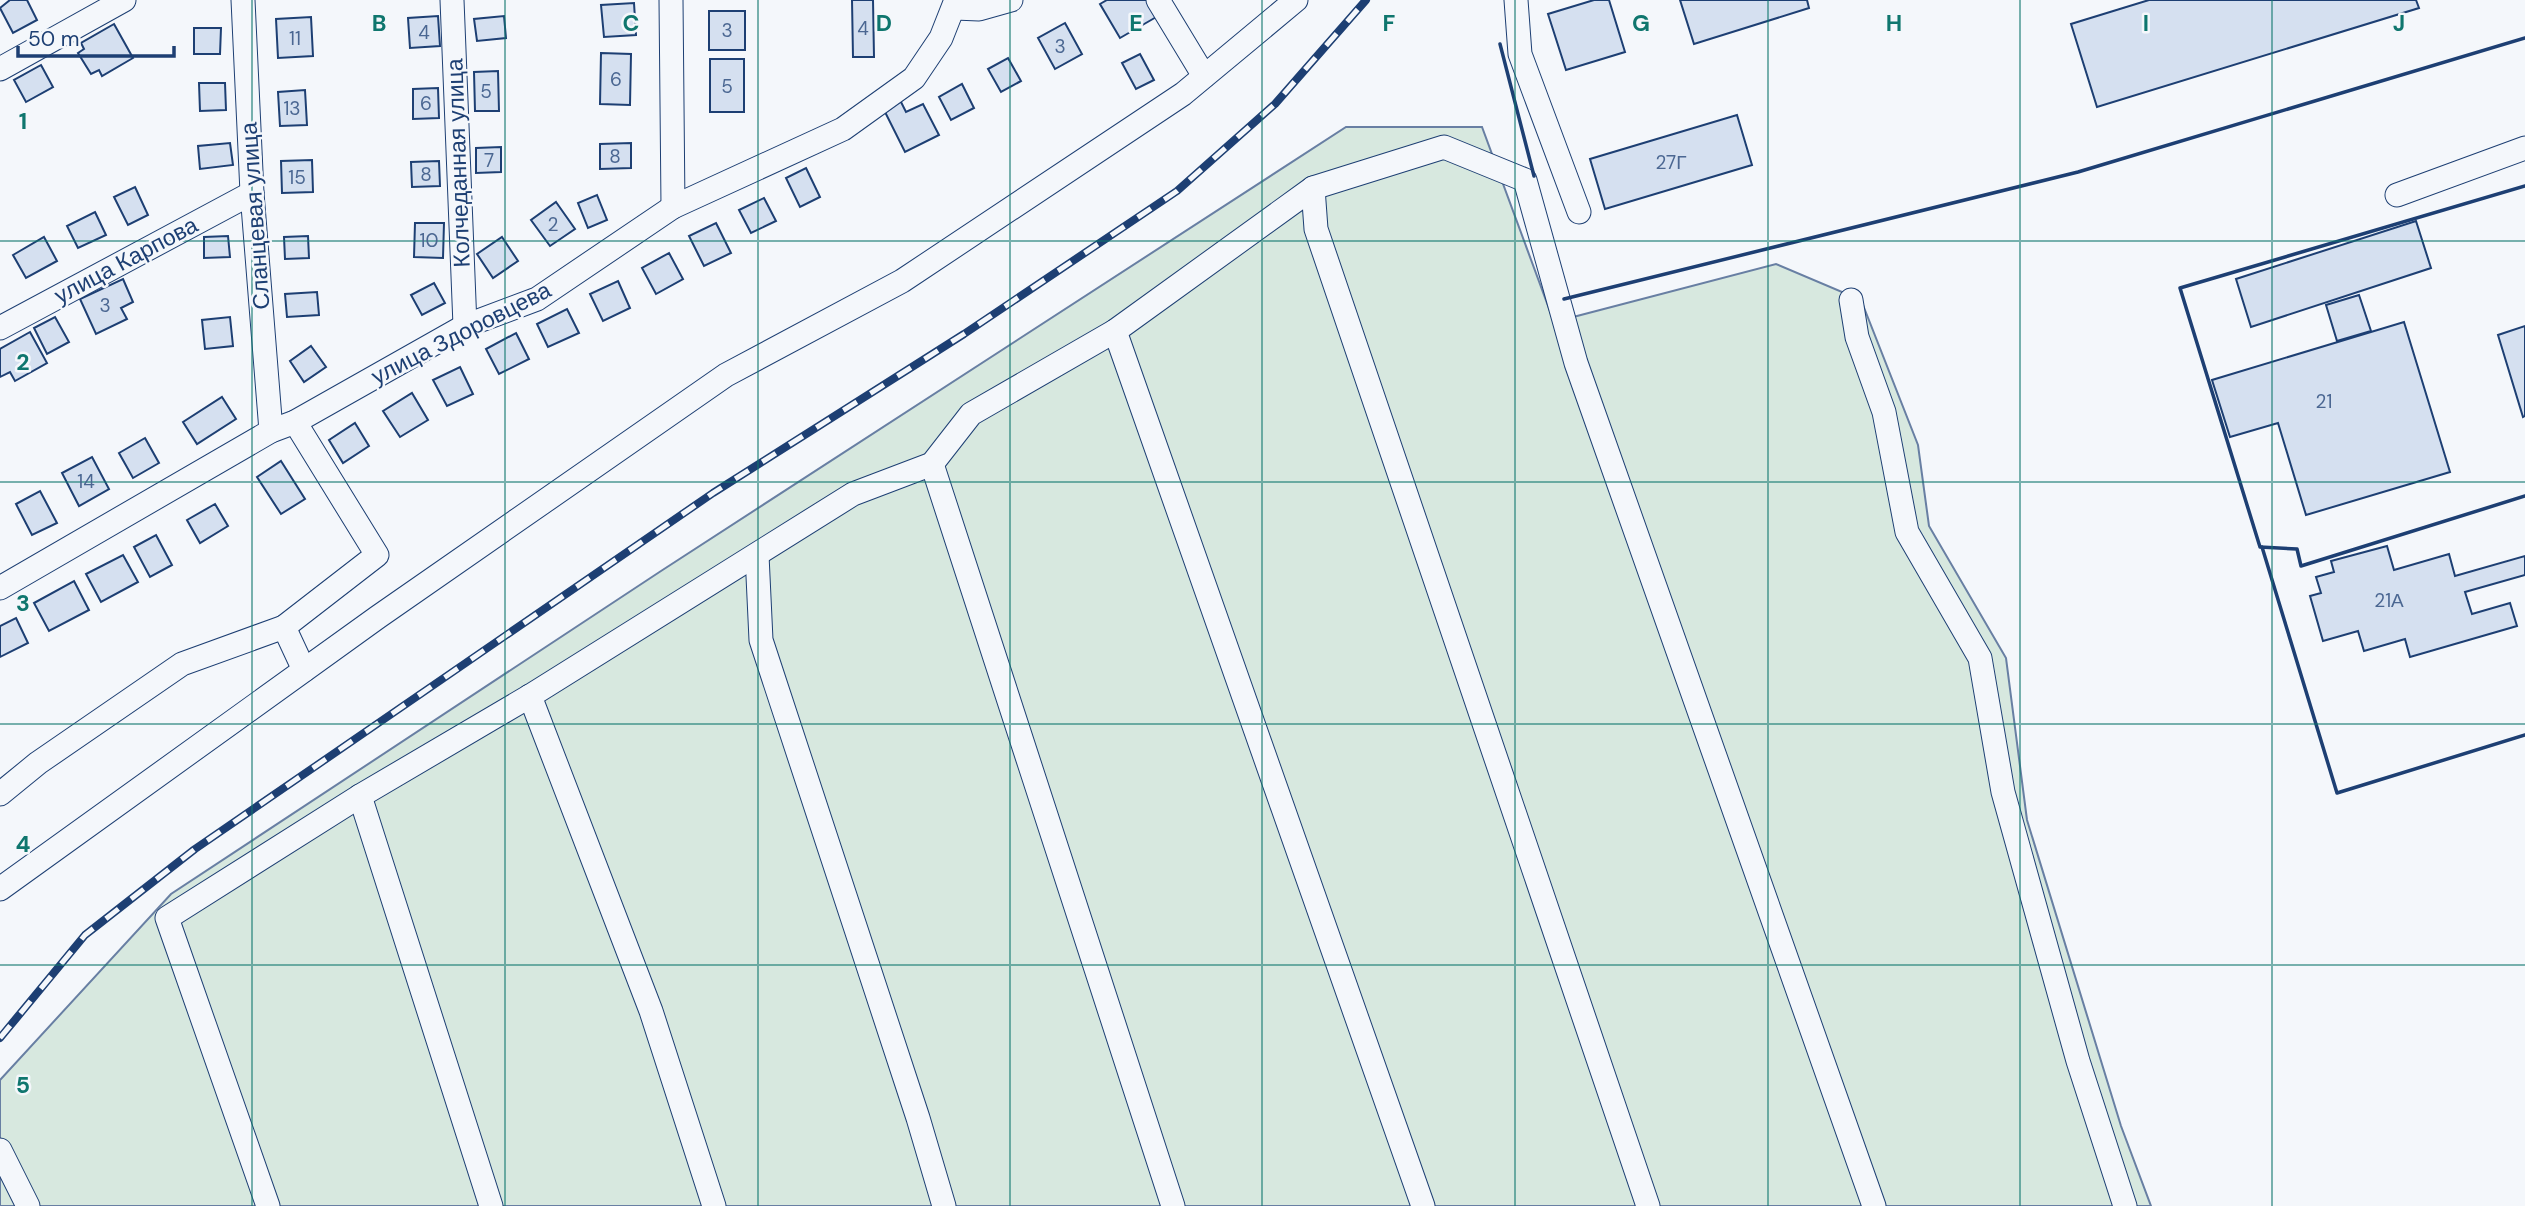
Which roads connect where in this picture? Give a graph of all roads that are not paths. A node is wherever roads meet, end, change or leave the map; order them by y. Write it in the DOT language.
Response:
graph roads {
  1 [pos="124,0"];
  2 [pos="243,0"];
  3 [pos="452,0"];
  4 [pos="671,0"];
  5 [pos="1011,0"];
  6 [pos="1158,0"];
  7 [pos="1296,0"];
  8 [pos="1517,0"];
  9 [pos="956,4"];
  10 [pos="0,69"];
  11 [pos="1204,76"];
  12 [pos="2525,148"];
  13 [pos="1313,188"];
  14 [pos="252,193"];
  15 [pos="2397,195"];
  16 [pos="673,207"];
  17 [pos="1579,212"];
  18 [pos="1851,300"];
  19 [pos="465,326"];
  20 [pos="0,328"];
  21 [pos="1115,331"];
  22 [pos="295,422"];
  23 [pos="271,431"];
  24 [pos="932,464"];
  25 [pos="757,555"];
  26 [pos="0,588"];
  27 [pos="284,626"];
  28 [pos="304,670"];
  29 [pos="530,696"];
  30 [pos="0,794"];
  31 [pos="360,796"];
  32 [pos="0,889"];
  33 [pos="0,1150"];
  34 [pos="27,1206"];
  35 [pos="268,1206"];
  36 [pos="491,1206"];
  37 [pos="714,1206"];
  38 [pos="944,1206"];
  39 [pos="1173,1206"];
  40 [pos="1423,1206"];
  41 [pos="1648,1206"];
  42 [pos="1874,1206"];
  43 [pos="2125,1206"];
  1 -- 10 [label="street"];
  2 -- 14 [label="street, Сланцевая улица"];
  3 -- 19 [label="street, Колчеданная улица"];
  4 -- 16 [label="street"];
  5 -- 9 [label="street"];
  6 -- 11 [label="street"];
  7 -- 11 [label="street"];
  8 -- 17 [label="street"];
  9 -- 16 [label="street, улица Здоровцева"];
  11 -- 28 [label="street"];
  12 -- 15 [label="street"];
  13 -- 21 [label="street"];
  13 -- 41 [label="street"];
  13 -- 42 [label="street"];
  14 -- 20 [label="street, улица Карпова"];
  14 -- 23 [label="street, Сланцевая улица"];
  16 -- 19 [label="street, улица Здоровцева"];
  18 -- 43 [label="street"];
  19 -- 22 [label="street, улица Здоровцева"];
  21 -- 24 [label="street"];
  21 -- 40 [label="street"];
  22 -- 23 [label="street, улица Здоровцева"];
  22 -- 27 [label="street"];
  23 -- 26 [label="street, улица Здоровцева"];
  24 -- 25 [label="street"];
  24 -- 39 [label="street"];
  25 -- 29 [label="street"];
  25 -- 38 [label="street"];
  27 -- 28 [label="street"];
  27 -- 30 [label="street"];
  28 -- 32 [label="street"];
  29 -- 31 [label="street"];
  29 -- 37 [label="street"];
  31 -- 35 [label="street"];
  31 -- 36 [label="street"];
  33 -- 34 [label="street"];
}
